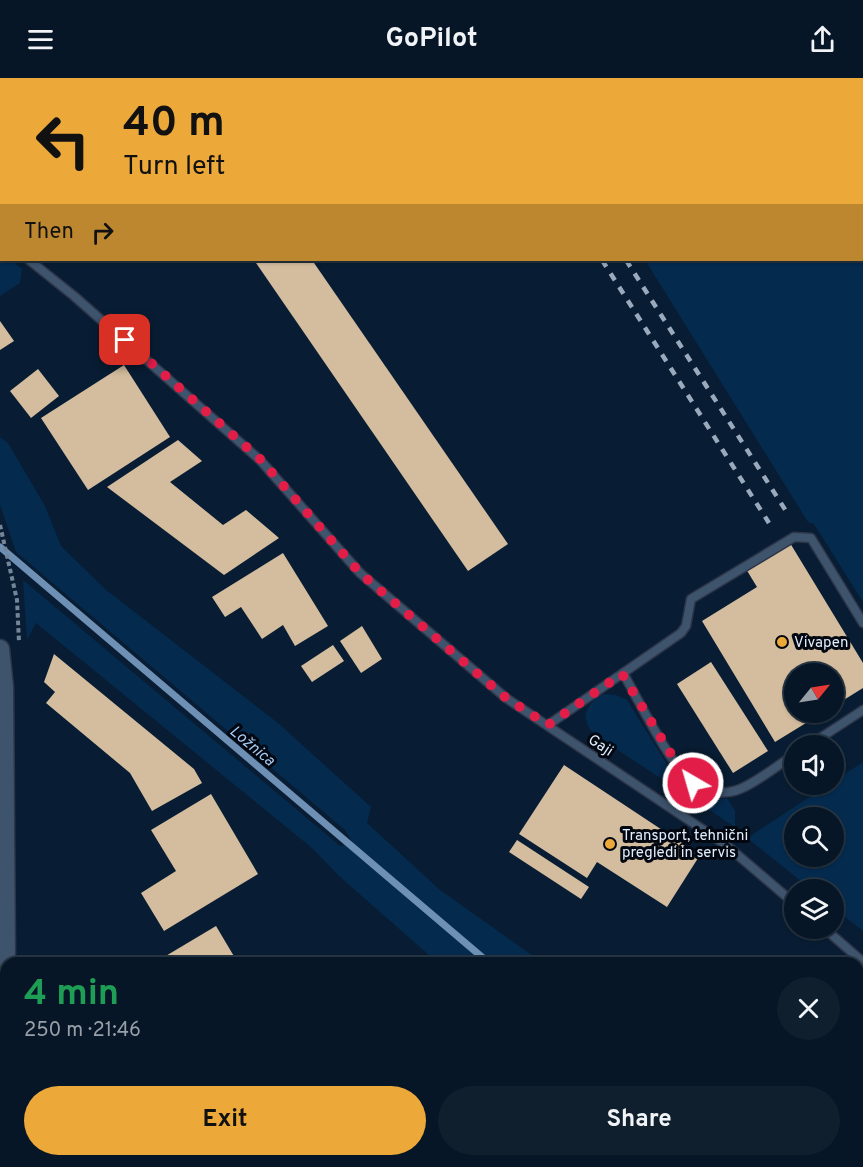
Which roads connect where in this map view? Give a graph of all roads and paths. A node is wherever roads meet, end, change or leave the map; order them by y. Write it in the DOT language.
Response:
graph roads {
  1 [pos="30,261"];
  2 [pos="0,525"];
  3 [pos="17,600"];
  4 [pos="863,623"];
  5 [pos="0,649"];
  6 [pos="622,674"];
  7 [pos="863,710"];
  8 [pos="548,725"];
  9 [pos="825,735"];
  10 [pos="784,761"];
  11 [pos="784,895"];
  12 [pos="837,939"];
  13 [pos="6,957"];
  14 [pos="857,957"];
  1 -- 8 [label="lane, Gaji"];
  2 -- 3 [label="path"];
  4 -- 6 [label="lane"];
  5 -- 13 [label="street"];
  6 -- 8 [label="lane"];
  6 -- 10 [label="lane"];
  7 -- 9 [label="lane"];
  8 -- 11 [label="lane, Gaji"];
  12 -- 14 [label="lane"];
}
